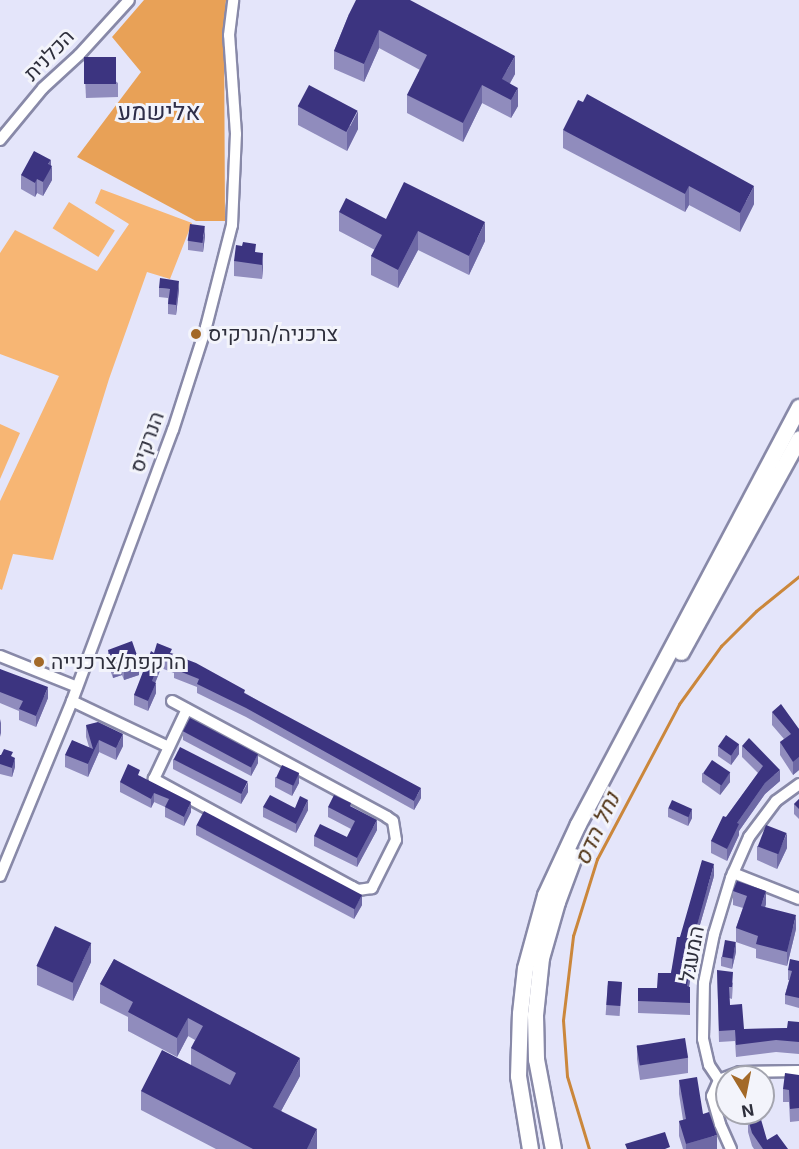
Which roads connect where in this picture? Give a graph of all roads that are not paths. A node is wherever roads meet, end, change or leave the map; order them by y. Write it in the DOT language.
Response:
graph roads {
  1 [pos="129,0"];
  2 [pos="233,0"];
  3 [pos="0,140"];
  4 [pos="799,407"];
  5 [pos="799,438"];
  6 [pos="0,656"];
  7 [pos="77,687"];
  8 [pos="72,701"];
  9 [pos="172,701"];
  10 [pos="187,709"];
  11 [pos="169,747"];
  12 [pos="799,784"];
  13 [pos="733,873"];
  14 [pos="0,876"];
  15 [pos="799,899"];
  16 [pos="775,1071"];
  17 [pos="799,1071"];
  18 [pos="715,1074"];
  19 [pos="715,1089"];
  20 [pos="715,1106"];
  21 [pos="720,1125"];
  22 [pos="530,1149"];
  23 [pos="553,1149"];
  24 [pos="732,1149"];
  1 -- 3 [label="street, הכלנית"];
  2 -- 7 [label="street, הנרקיס"];
  4 -- 22 [label="highway"];
  5 -- 23 [label="highway"];
  6 -- 7 [label="street"];
  7 -- 8 [label="street, הנרקיס"];
  8 -- 11 [label="street"];
  8 -- 14 [label="street, הנרקיס"];
  9 -- 10 [label="street"];
  10 -- 11 [label="street"];
  10 -- 11 [label="street"];
  12 -- 13 [label="street, המעגל"];
  13 -- 15 [label="street"];
  13 -- 18 [label="street, המעגל"];
  16 -- 17 [label="street"];
  19 -- 20 [label="street"];
  21 -- 24 [label="street"];
}
